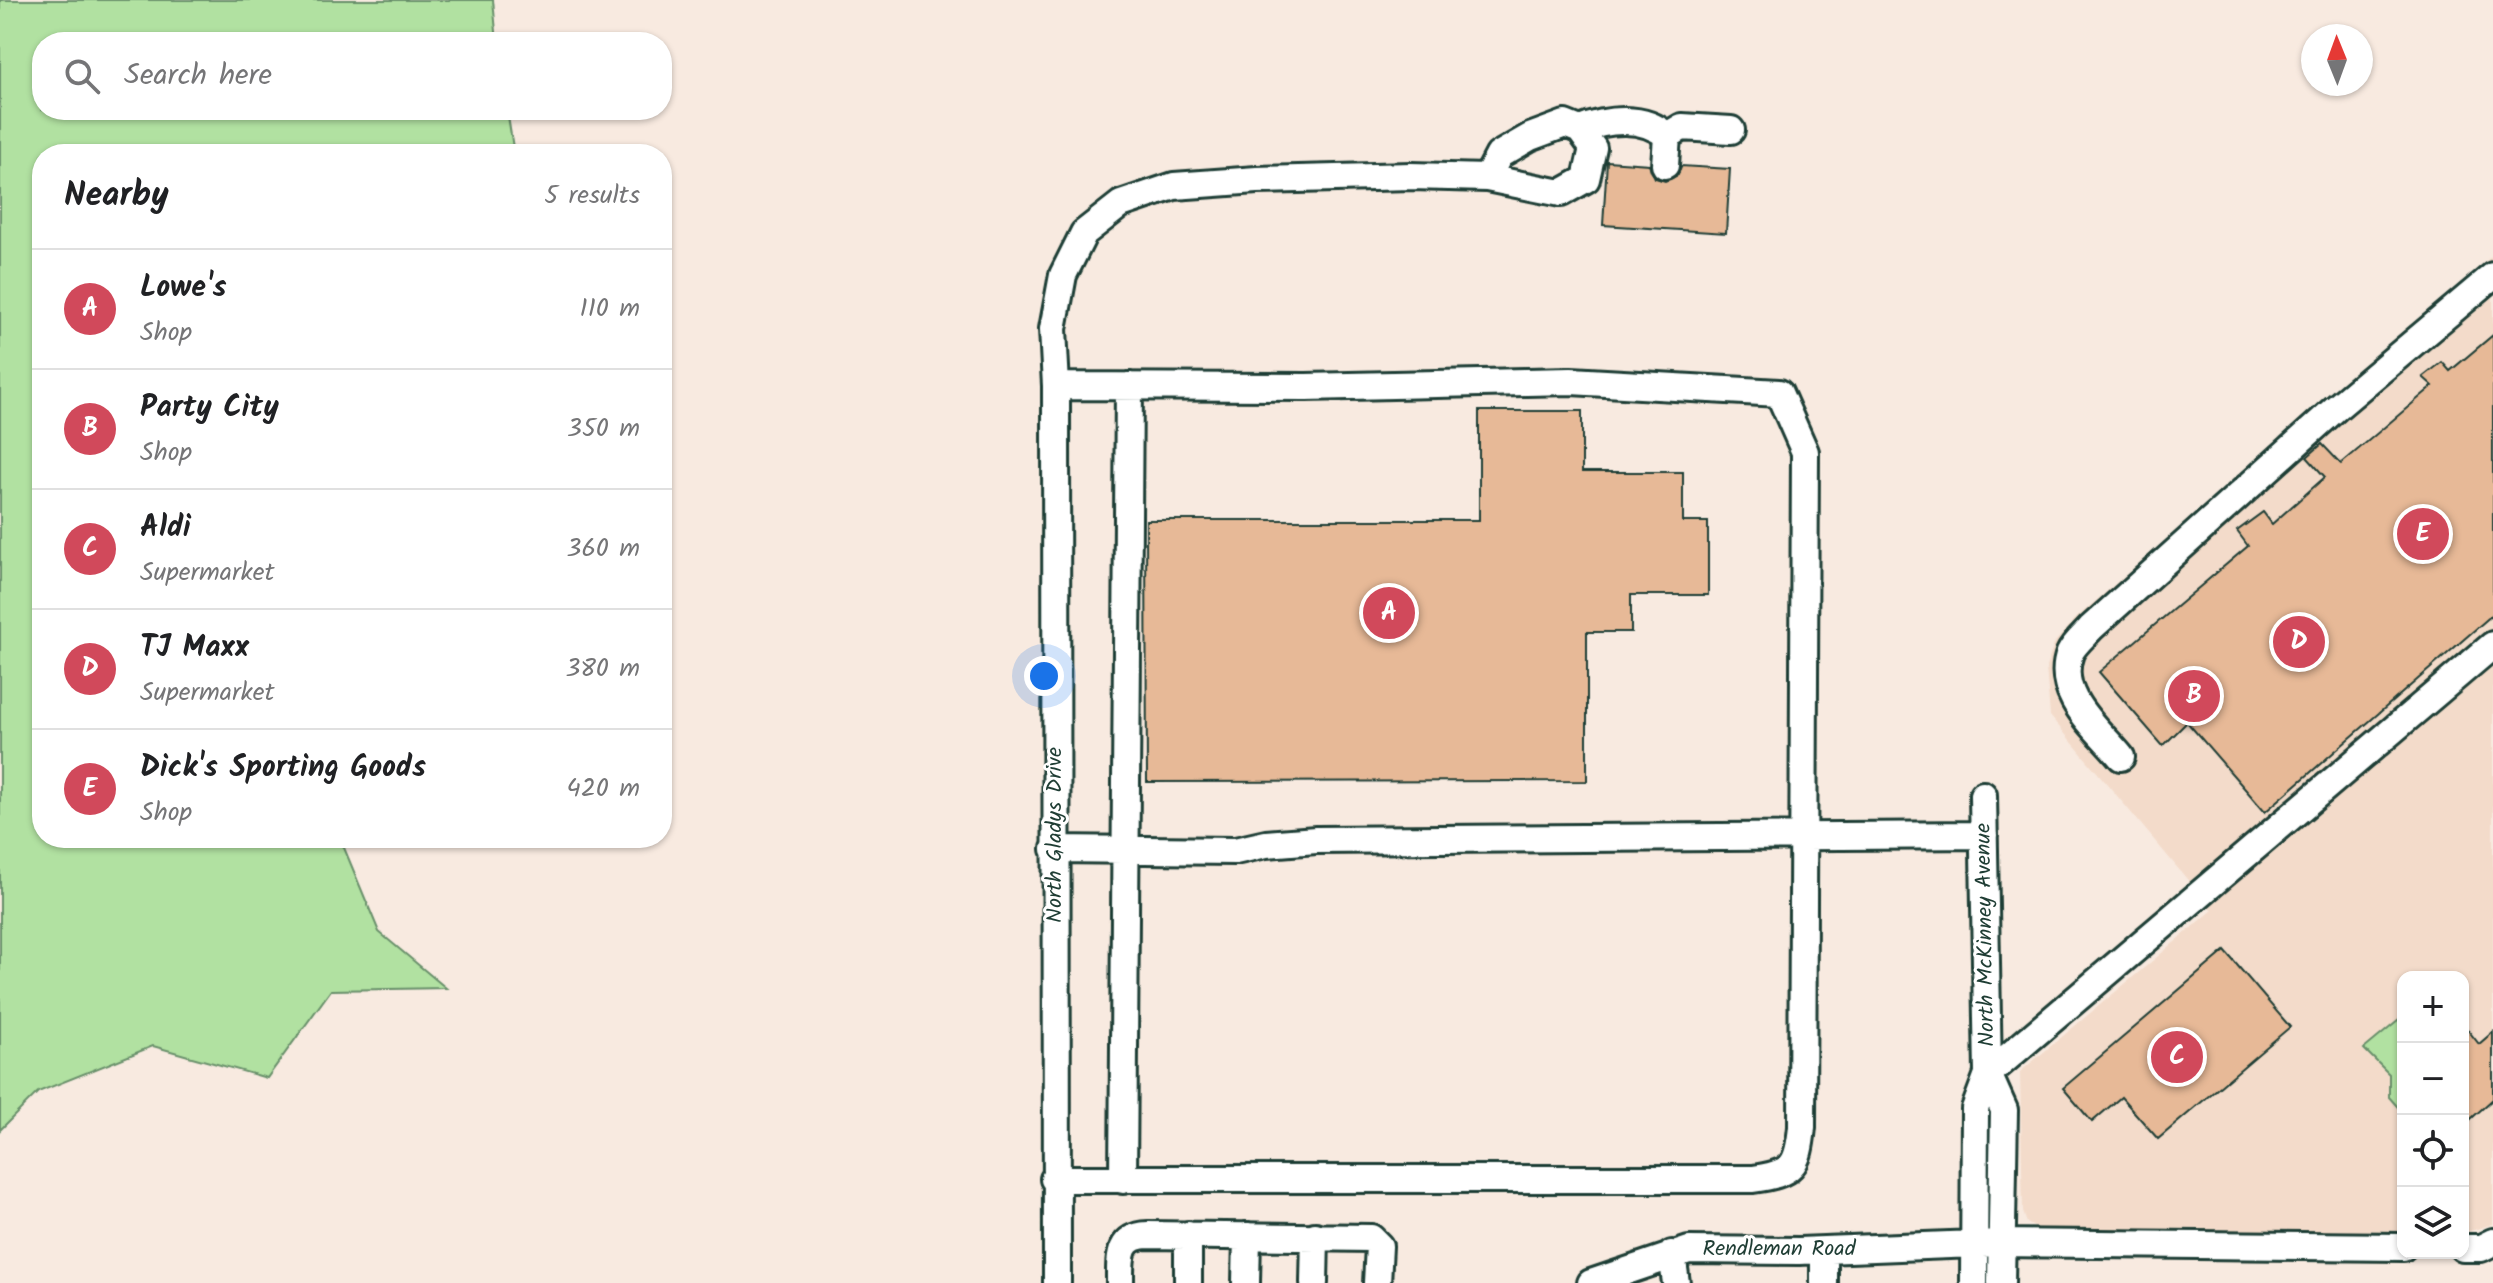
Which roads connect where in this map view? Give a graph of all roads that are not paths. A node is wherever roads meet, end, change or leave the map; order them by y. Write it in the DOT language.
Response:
graph roads {
  1 [pos="1580,130"];
  2 [pos="1731,130"];
  3 [pos="1667,136"];
  4 [pos="1665,165"];
  5 [pos="1487,178"];
  6 [pos="2493,276"];
  7 [pos="1056,386"];
  8 [pos="1129,386"];
  9 [pos="2493,645"];
  10 [pos="2121,757"];
  11 [pos="1983,795"];
  12 [pos="1984,835"];
  13 [pos="1801,839"];
  14 [pos="1055,849"];
  15 [pos="1124,851"];
  16 [pos="1988,1074"];
  17 [pos="1054,1179"];
  18 [pos="1123,1180"];
  19 [pos="1188,1235"];
  20 [pos="1247,1236"];
  21 [pos="1315,1236"];
  22 [pos="2493,1242"];
  23 [pos="2000,1243"];
  24 [pos="1972,1246"];
  25 [pos="2397,1247"];
  26 [pos="2469,1248"];
  27 [pos="1824,1250"];
  28 [pos="1672,1254"];
  29 [pos="1057,1283"];
  30 [pos="1120,1283"];
  31 [pos="1188,1283"];
  32 [pos="1246,1283"];
  33 [pos="1314,1283"];
  34 [pos="1377,1283"];
  35 [pos="1591,1283"];
  36 [pos="1676,1283"];
  37 [pos="1824,1283"];
  38 [pos="1974,1283"];
  39 [pos="2001,1283"];
  1 -- 3 [label="street"];
  1 -- 5 [label="street"];
  1 -- 5 [label="street, North Gladys Drive"];
  2 -- 3 [label="street"];
  3 -- 4 [label="street"];
  5 -- 7 [label="street, North Gladys Drive"];
  6 -- 10 [label="street"];
  7 -- 8 [label="street"];
  7 -- 14 [label="street, North Gladys Drive"];
  8 -- 13 [label="street"];
  8 -- 15 [label="street"];
  9 -- 16 [label="street"];
  11 -- 12 [label="street, North McKinney Avenue"];
  12 -- 13 [label="street"];
  12 -- 16 [label="street, North McKinney Avenue"];
  13 -- 15 [label="street"];
  13 -- 18 [label="street"];
  14 -- 15 [label="street"];
  14 -- 17 [label="street, North Gladys Drive"];
  15 -- 18 [label="street"];
  16 -- 23 [label="street, North McKinney Avenue"];
  16 -- 24 [label="street, North McKinney Avenue"];
  17 -- 18 [label="street"];
  17 -- 29 [label="street, North Gladys Drive"];
  19 -- 20 [label="street"];
  19 -- 30 [label="street"];
  19 -- 31 [label="street"];
  20 -- 21 [label="street"];
  20 -- 32 [label="street"];
  21 -- 33 [label="street"];
  21 -- 34 [label="street"];
  22 -- 26 [label="street"];
  23 -- 24 [label="street, Rendleman Road"];
  23 -- 25 [label="street, Rendleman Road"];
  23 -- 39 [label="street, North McKinney Avenue"];
  24 -- 27 [label="street, Rendleman Road"];
  24 -- 38 [label="street, North McKinney Avenue"];
  27 -- 28 [label="street, Rendleman Road"];
  27 -- 37 [label="street"];
  28 -- 35 [label="street, Rendleman Road"];
  28 -- 36 [label="street"];
}
